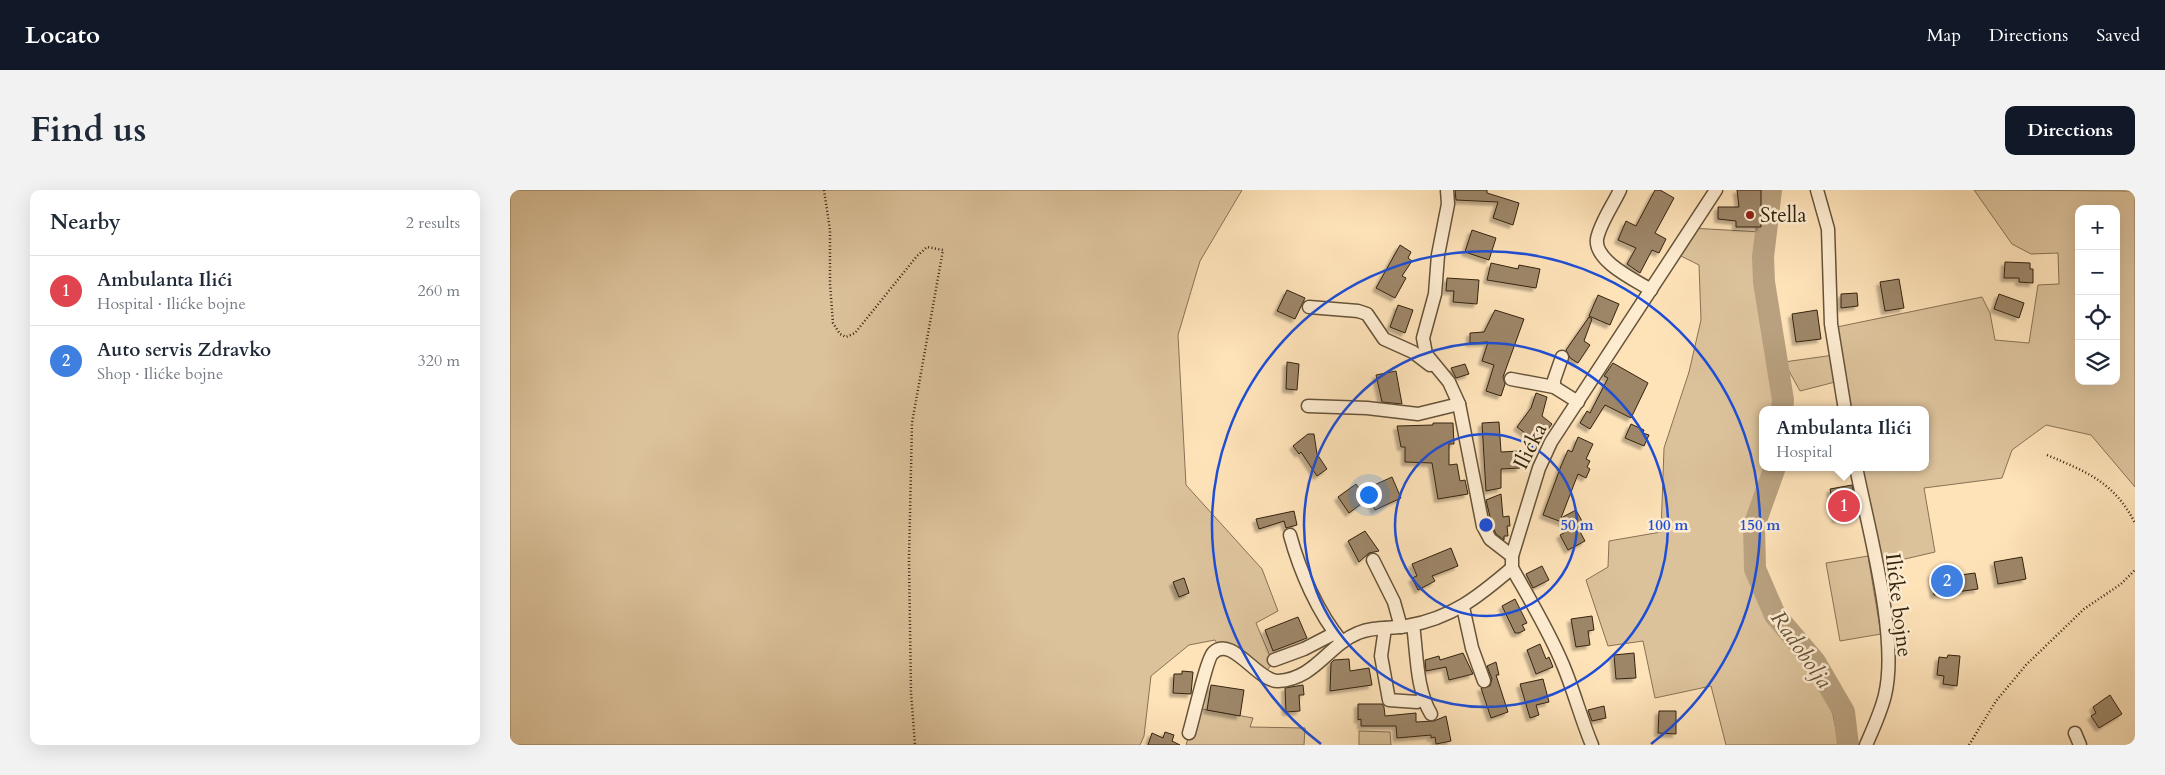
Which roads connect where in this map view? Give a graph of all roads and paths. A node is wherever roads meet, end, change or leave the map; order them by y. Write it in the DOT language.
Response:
graph roads {
  1 [pos="824,190"];
  2 [pos="1447,190"];
  3 [pos="1620,190"];
  4 [pos="1716,190"];
  5 [pos="1817,190"];
  6 [pos="1651,290"];
  7 [pos="1309,307"];
  8 [pos="1562,357"];
  9 [pos="1511,379"];
  10 [pos="1449,382"];
  11 [pos="1554,387"];
  12 [pos="1578,402"];
  13 [pos="1459,404"];
  14 [pos="1308,406"];
  15 [pos="1844,406"];
  16 [pos="2047,455"];
  17 [pos="1857,471"];
  18 [pos="2135,523"];
  19 [pos="1290,535"];
  20 [pos="1373,560"];
  21 [pos="1512,562"];
  22 [pos="2135,570"];
  23 [pos="1463,607"];
  24 [pos="1407,626"];
  25 [pos="1385,628"];
  26 [pos="1338,638"];
  27 [pos="1274,660"];
  28 [pos="1484,682"];
  29 [pos="1417,702"];
  30 [pos="1431,714"];
  31 [pos="1189,733"];
  32 [pos="915,745"];
  33 [pos="1592,745"];
  34 [pos="1866,745"];
  35 [pos="1968,745"];
  1 -- 32 [label="path"];
  2 -- 10 [label="street"];
  3 -- 6 [label="street"];
  4 -- 6 [label="street, Ilićka"];
  5 -- 15 [label="street"];
  6 -- 12 [label="street, Ilićka"];
  7 -- 10 [label="street"];
  8 -- 11 [label="street"];
  9 -- 11 [label="street"];
  10 -- 13 [label="street"];
  11 -- 12 [label="street"];
  12 -- 21 [label="street, Ilićka"];
  13 -- 14 [label="street"];
  13 -- 21 [label="street"];
  16 -- 18 [label="path"];
  17 -- 34 [label="street, Ilićke bojne"];
  19 -- 26 [label="street"];
  20 -- 24 [label="street"];
  21 -- 23 [label="street"];
  21 -- 33 [label="street"];
  22 -- 35 [label="path"];
  23 -- 24 [label="street"];
  23 -- 28 [label="street"];
  24 -- 25 [label="street"];
  24 -- 30 [label="street"];
  25 -- 26 [label="street"];
  25 -- 29 [label="street"];
  26 -- 27 [label="street"];
  26 -- 31 [label="street"];
}
